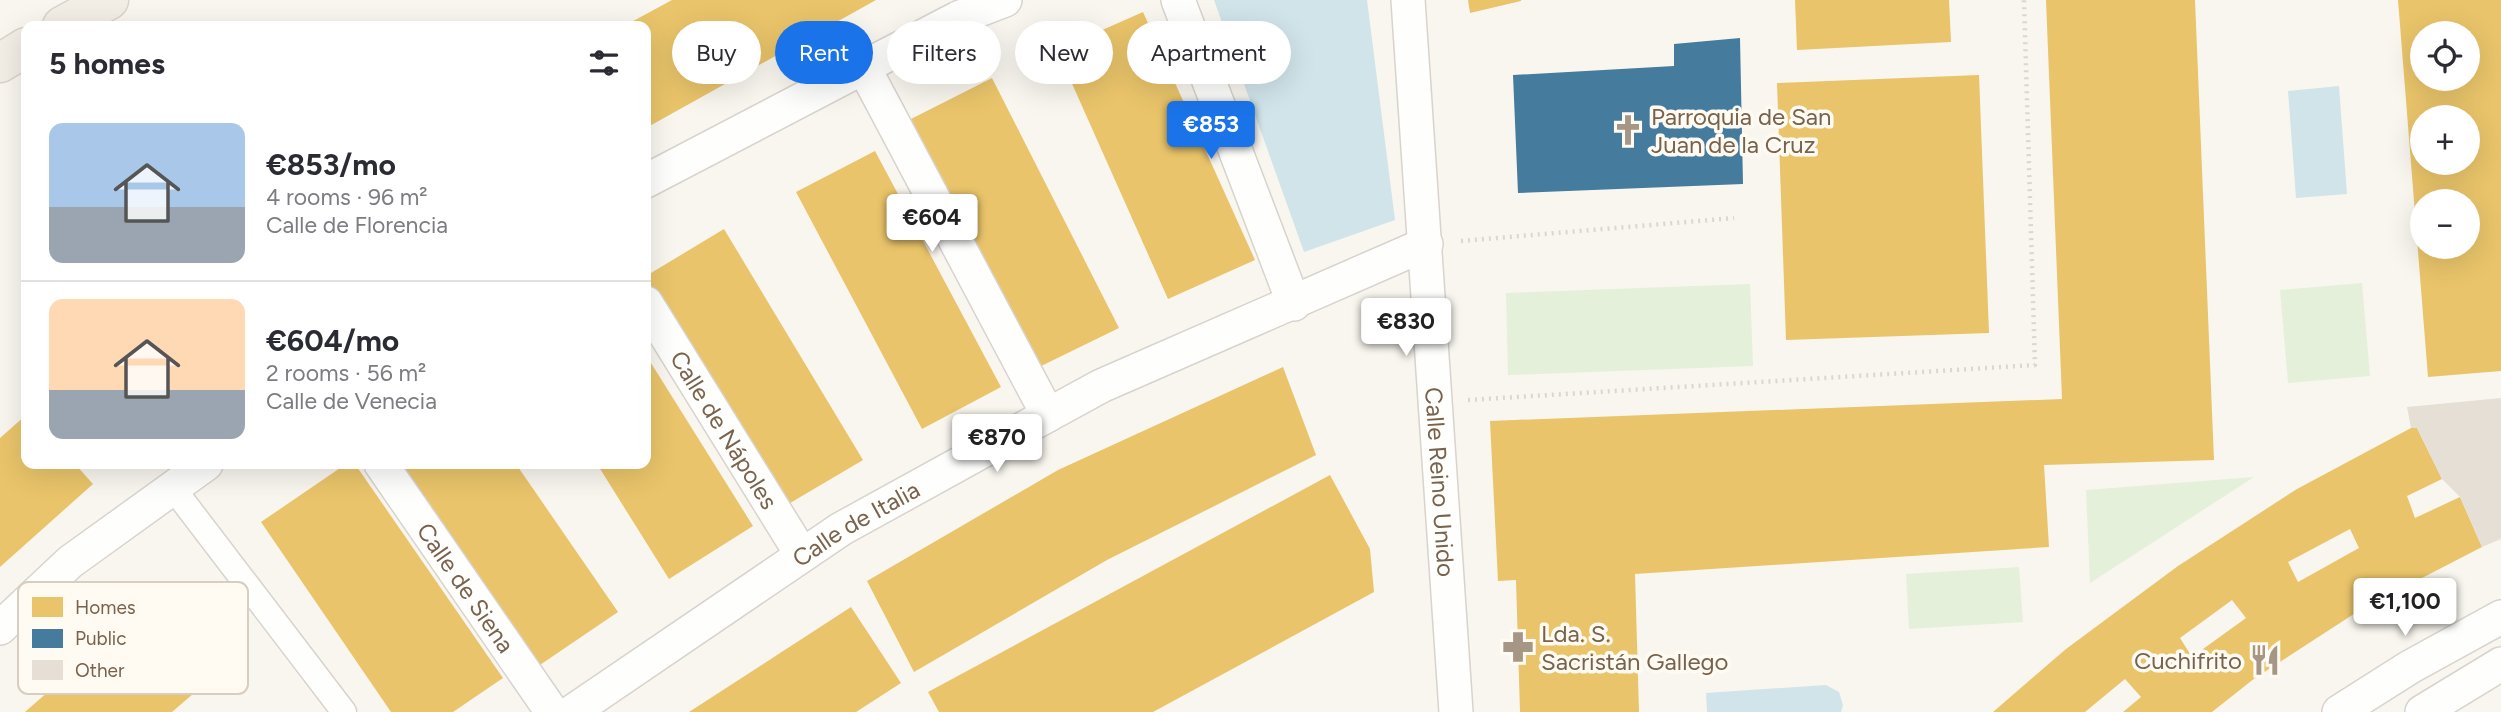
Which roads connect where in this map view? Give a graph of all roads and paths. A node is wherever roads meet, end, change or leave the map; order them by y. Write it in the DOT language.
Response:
graph roads {
  1 [pos="109,0"];
  2 [pos="1005,0"];
  3 [pos="1178,0"];
  4 [pos="1408,0"];
  5 [pos="2024,0"];
  6 [pos="71,21"];
  7 [pos="21,50"];
  8 [pos="0,63"];
  9 [pos="873,63"];
  10 [pos="833,84"];
  11 [pos="872,84"];
  12 [pos="651,178"];
  13 [pos="1734,218"];
  14 [pos="1426,244"];
  15 [pos="1294,303"];
  16 [pos="651,311"];
  17 [pos="1436,402"];
  18 [pos="1048,415"];
  19 [pos="199,469"];
  20 [pos="384,469"];
  21 [pos="173,488"];
  22 [pos="802,555"];
  23 [pos="49,582"];
  24 [pos="245,582"];
  25 [pos="248,586"];
  26 [pos="18,611"];
  27 [pos="2501,617"];
  28 [pos="0,628"];
  29 [pos="2501,664"];
  30 [pos="344,712"];
  31 [pos="552,712"];
  32 [pos="572,712"];
  33 [pos="1457,712"];
  34 [pos="2339,712"];
  35 [pos="2422,712"];
  1 -- 6 [label="highway"];
  2 -- 9 [label="street"];
  3 -- 15 [label="street"];
  4 -- 14 [label="street, Calle Reino Unido"];
  5 -- 17 [label="path"];
  7 -- 8 [label="highway"];
  10 -- 12 [label="street"];
  11 -- 18 [label="street"];
  13 -- 14 [label="path"];
  14 -- 15 [label="street, Calle de Italia"];
  14 -- 17 [label="street, Calle Reino Unido"];
  15 -- 18 [label="street, Calle de Italia"];
  16 -- 22 [label="street, Calle de Nápoles"];
  17 -- 33 [label="street, Calle Reino Unido"];
  18 -- 22 [label="street, Calle de Italia"];
  19 -- 21 [label="street"];
  20 -- 31 [label="street, Calle de Siena"];
  21 -- 23 [label="street"];
  21 -- 24 [label="street"];
  22 -- 32 [label="street, Calle de Italia"];
  25 -- 30 [label="street"];
  26 -- 28 [label="street"];
  27 -- 34 [label="street"];
  29 -- 35 [label="street"];
}
